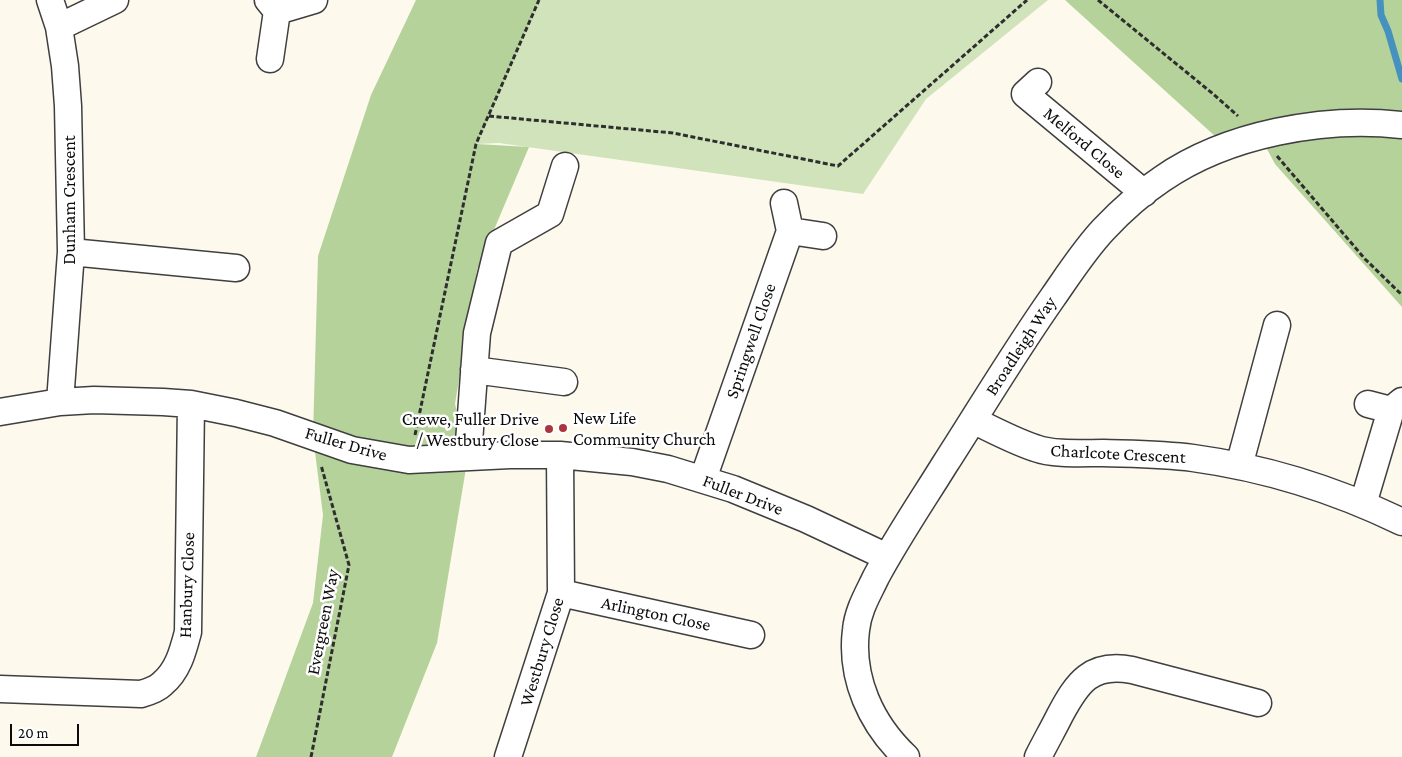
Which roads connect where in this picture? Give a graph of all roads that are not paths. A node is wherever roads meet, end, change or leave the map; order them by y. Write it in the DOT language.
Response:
graph roads {
  1 [pos="50,0"];
  2 [pos="115,0"];
  3 [pos="314,0"];
  4 [pos="273,5"];
  5 [pos="59,27"];
  6 [pos="270,59"];
  7 [pos="1023,95"];
  8 [pos="1402,125"];
  9 [pos="565,166"];
  10 [pos="1144,192"];
  11 [pos="784,203"];
  12 [pos="790,231"];
  13 [pos="823,236"];
  14 [pos="71,252"];
  15 [pos="236,268"];
  16 [pos="1276,325"];
  17 [pos="474,370"];
  18 [pos="564,382"];
  19 [pos="60,402"];
  20 [pos="191,404"];
  21 [pos="1387,405"];
  22 [pos="0,412"];
  23 [pos="973,420"];
  24 [pos="560,455"];
  25 [pos="468,456"];
  26 [pos="1239,466"];
  27 [pos="703,479"];
  28 [pos="1363,504"];
  29 [pos="1402,522"];
  30 [pos="887,557"];
  31 [pos="561,593"];
  32 [pos="751,635"];
  33 [pos="0,689"];
  34 [pos="1258,704"];
  35 [pos="508,757"];
  36 [pos="906,757"];
  37 [pos="1038,757"];
  1 -- 5 [label="street, Dunham Crescent"];
  2 -- 5 [label="street"];
  3 -- 4 [label="street"];
  4 -- 6 [label="street"];
  5 -- 14 [label="street, Dunham Crescent"];
  7 -- 10 [label="street, Melford Close"];
  8 -- 10 [label="street, Broadleigh Way"];
  9 -- 17 [label="street"];
  10 -- 23 [label="street, Broadleigh Way"];
  11 -- 12 [label="street"];
  12 -- 13 [label="street"];
  12 -- 27 [label="street, Springwell Close"];
  14 -- 15 [label="street"];
  14 -- 19 [label="street, Dunham Crescent"];
  16 -- 26 [label="street"];
  17 -- 18 [label="street"];
  17 -- 25 [label="street"];
  19 -- 20 [label="street, Fuller Drive"];
  19 -- 22 [label="street, Fuller Drive"];
  20 -- 25 [label="street, Fuller Drive"];
  20 -- 33 [label="street, Hanbury Close"];
  21 -- 28 [label="street"];
  23 -- 26 [label="street, Charlcote Crescent"];
  23 -- 30 [label="street, Broadleigh Way"];
  24 -- 25 [label="street, Fuller Drive"];
  24 -- 27 [label="street, Fuller Drive"];
  24 -- 31 [label="street, Westbury Close"];
  26 -- 28 [label="street, Charlcote Crescent"];
  27 -- 30 [label="street, Fuller Drive"];
  28 -- 29 [label="street, Charlcote Crescent"];
  30 -- 36 [label="street, Broadleigh Way"];
  31 -- 32 [label="street, Arlington Close"];
  31 -- 35 [label="street, Westbury Close"];
  34 -- 37 [label="street"];
}
